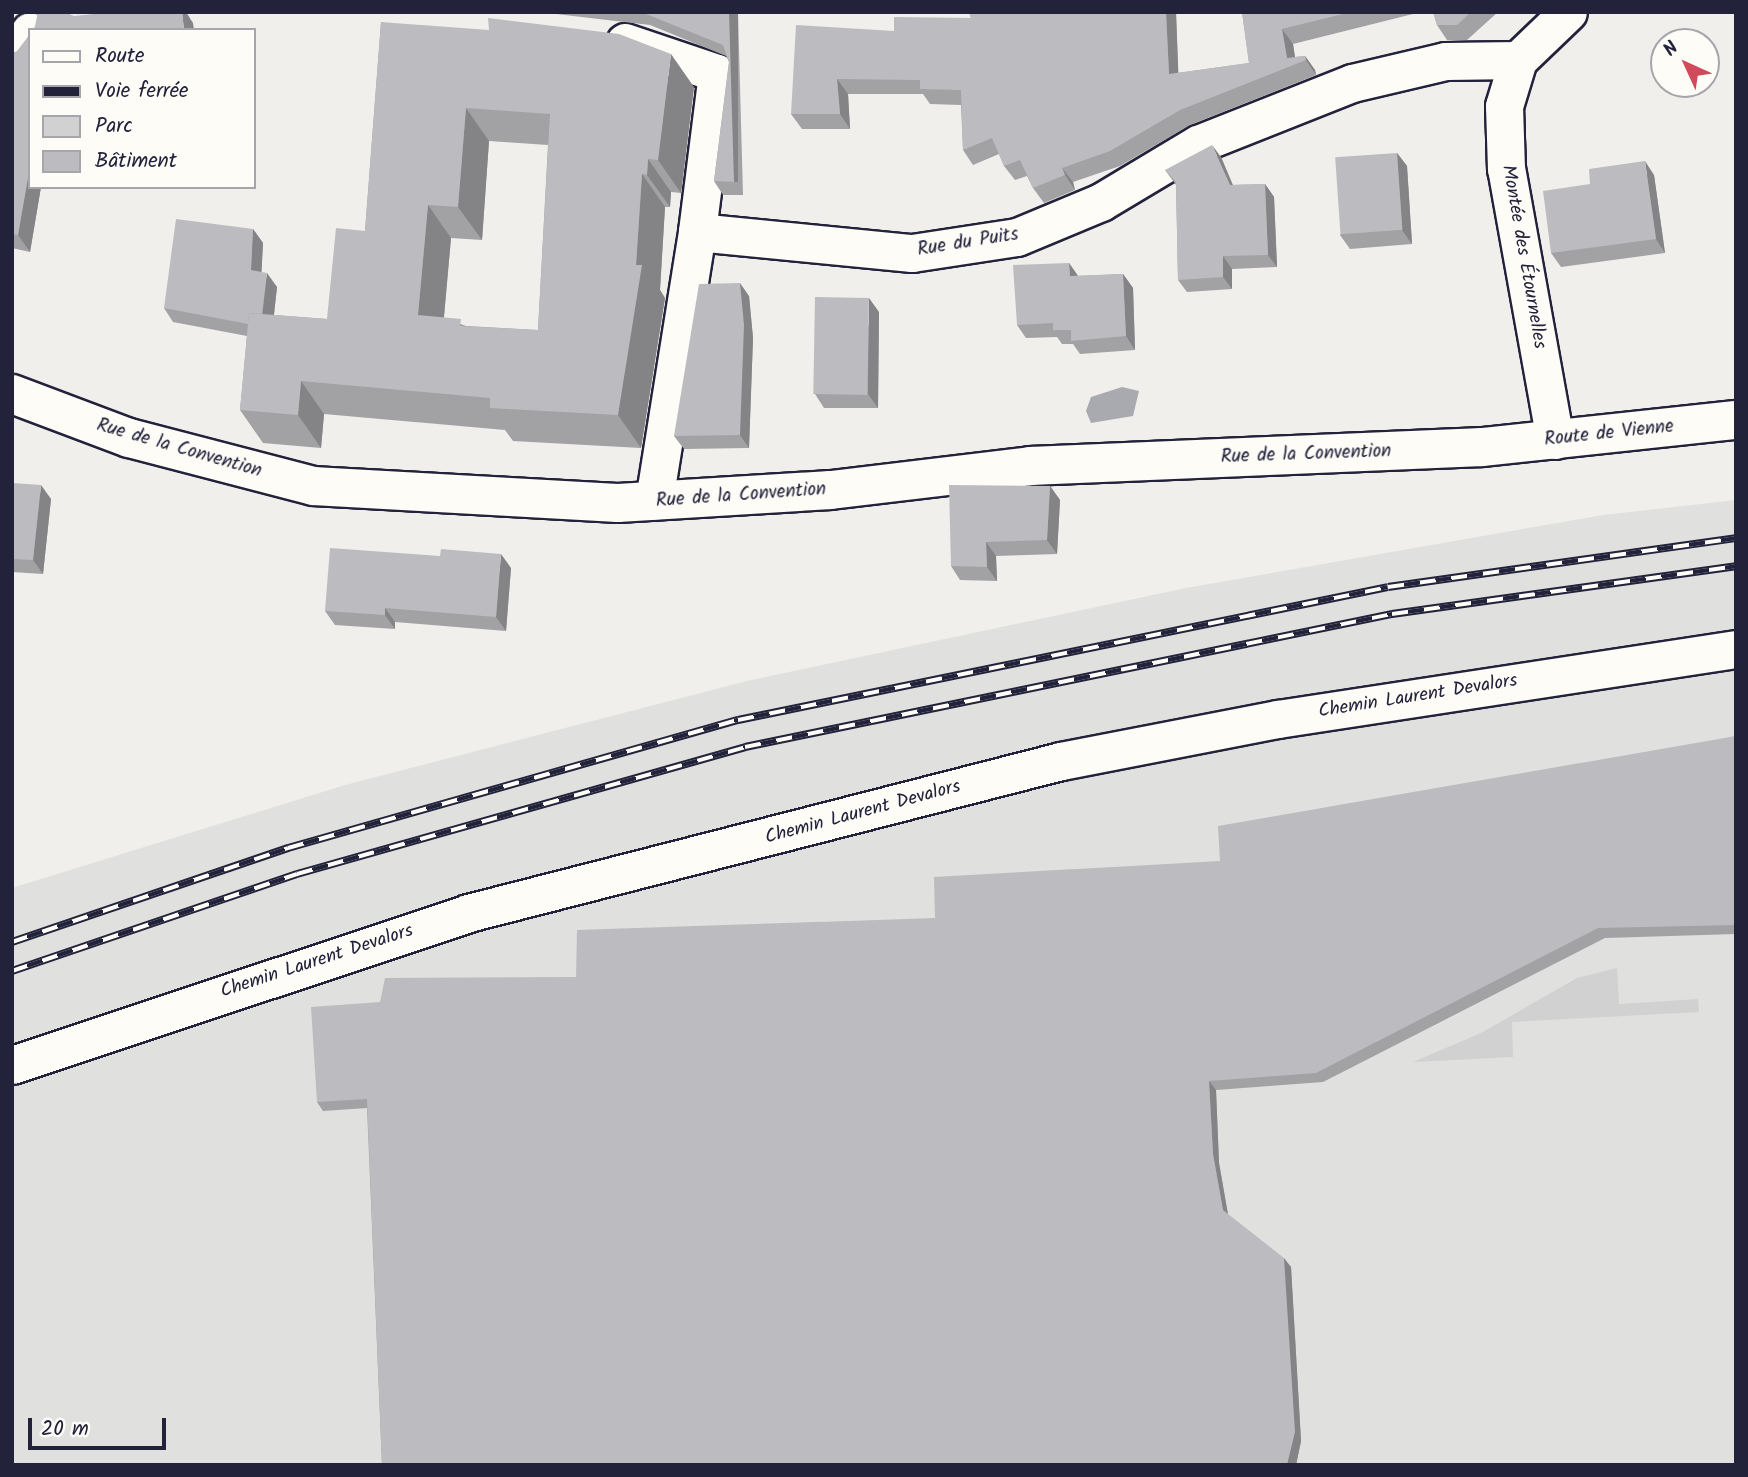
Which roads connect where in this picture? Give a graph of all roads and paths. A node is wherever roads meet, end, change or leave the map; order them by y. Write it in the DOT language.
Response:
graph roads {
  1 [pos="42,12"];
  2 [pos="1568,12"];
  3 [pos="32,28"];
  4 [pos="28,34"];
  5 [pos="591,36"];
  6 [pos="12,55"];
  7 [pos="1518,60"];
  8 [pos="697,232"];
  9 [pos="12,394"];
  10 [pos="1736,420"];
  11 [pos="1555,440"];
  12 [pos="1482,447"];
  13 [pos="654,501"];
  14 [pos="1736,649"];
  15 [pos="12,1065"];
  1 -- 3 [label="street"];
  2 -- 7 [label="street, Montée des Étournelles"];
  4 -- 6 [label="street"];
  5 -- 8 [label="street"];
  7 -- 8 [label="street, Rue du Puits"];
  7 -- 11 [label="street, Montée des Étournelles"];
  8 -- 13 [label="street"];
  9 -- 13 [label="street, Rue de la Convention"];
  10 -- 11 [label="street, Route de Vienne"];
  11 -- 12 [label="street, Route de Vienne"];
  12 -- 13 [label="street, Rue de la Convention"];
  14 -- 15 [label="street, Chemin Laurent Devalors"];
}
